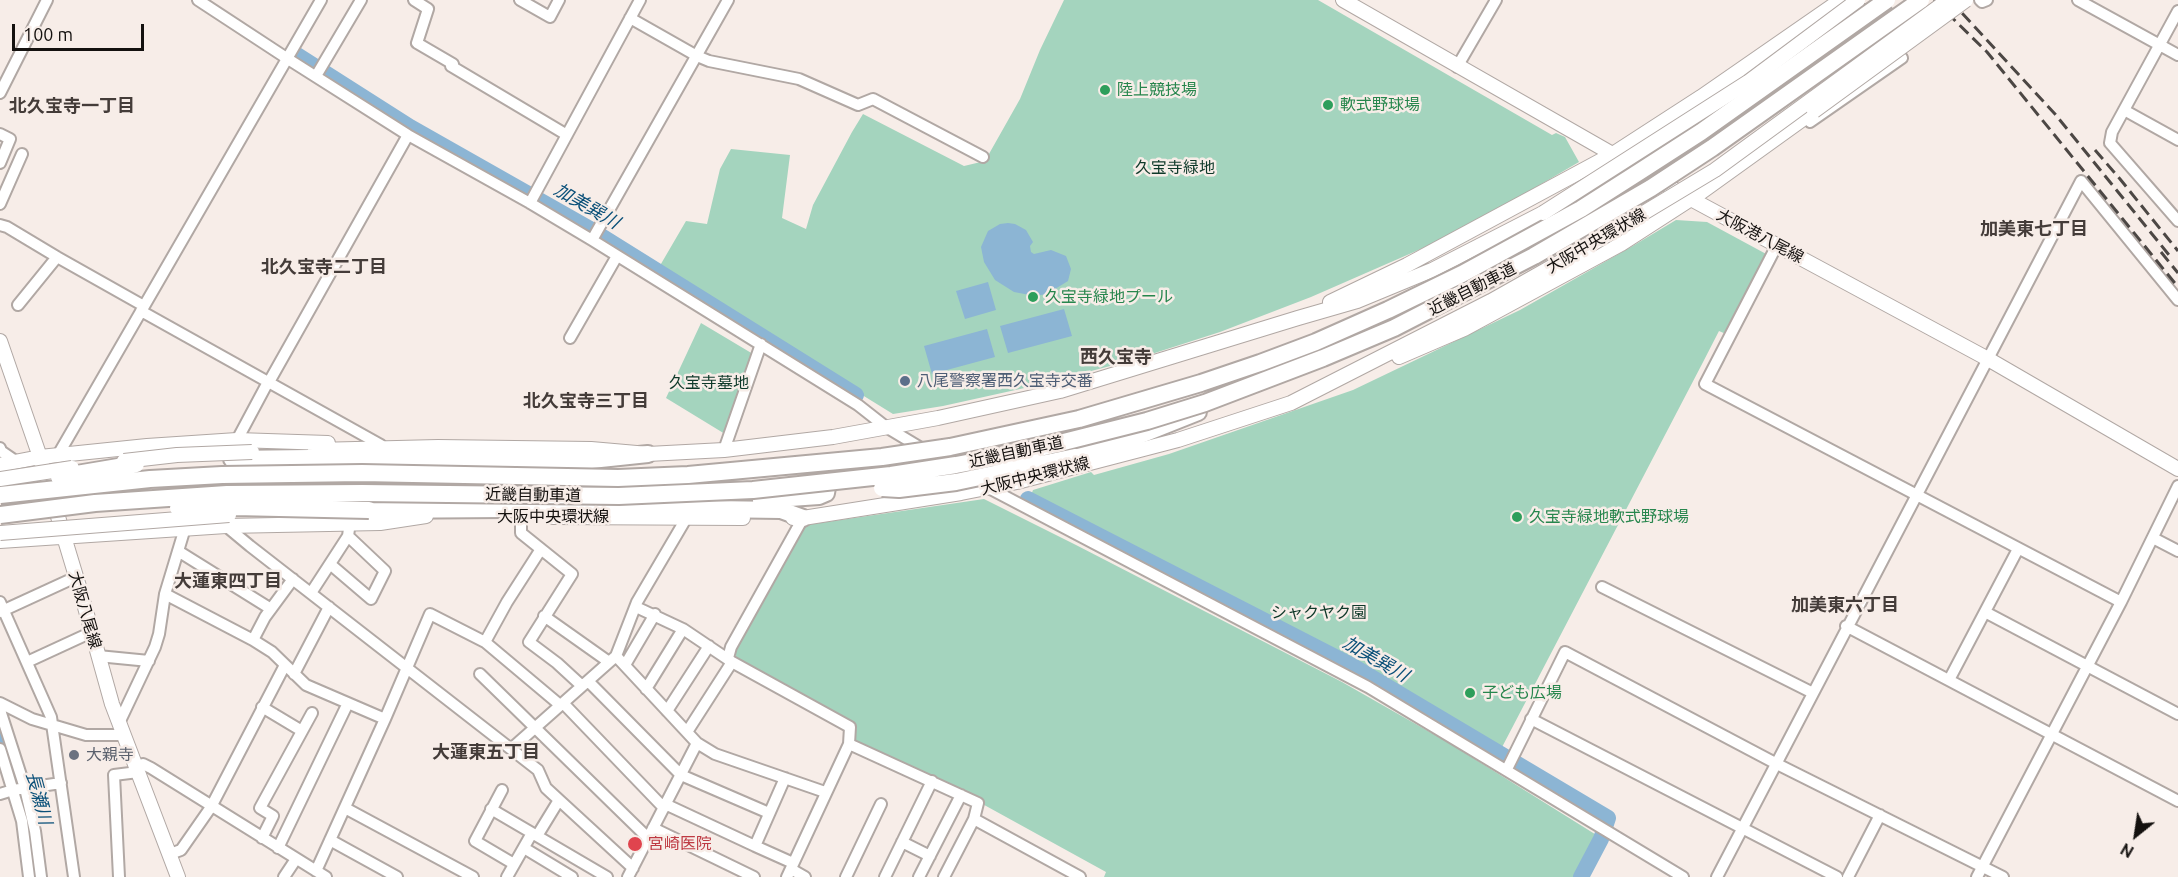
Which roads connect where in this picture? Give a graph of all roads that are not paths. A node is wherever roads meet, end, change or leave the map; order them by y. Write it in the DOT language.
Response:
graph roads {
  1 [pos="47,0"];
  2 [pos="198,0"];
  3 [pos="321,0"];
  4 [pos="361,0"];
  5 [pos="414,0"];
  6 [pos="520,0"];
  7 [pos="560,0"];
  8 [pos="640,0"];
  9 [pos="728,0"];
  10 [pos="1343,0"];
  11 [pos="1496,0"];
  12 [pos="1832,0"];
  13 [pos="1840,0"];
  14 [pos="1857,0"];
  15 [pos="1887,0"];
  16 [pos="1921,0"];
  17 [pos="1948,0"];
  18 [pos="1966,0"];
  19 [pos="1980,0"];
  20 [pos="1987,0"];
  21 [pos="2078,0"];
  22 [pos="2178,11"];
  23 [pos="630,18"];
  24 [pos="2159,45"];
  25 [pos="2178,55"];
  26 [pos="697,57"];
  27 [pos="288,59"];
  28 [pos="1457,67"];
  29 [pos="5,71"];
  30 [pos="318,72"];
  31 [pos="0,93"];
  32 [pos="1701,97"];
  33 [pos="2124,110"];
  34 [pos="0,134"];
  35 [pos="408,135"];
  36 [pos="567,135"];
  37 [pos="2178,140"];
  38 [pos="22,154"];
  39 [pos="1612,154"];
  40 [pos="983,157"];
  41 [pos="1748,159"];
  42 [pos="0,163"];
  43 [pos="532,199"];
  44 [pos="1691,199"];
  45 [pos="0,204"];
  46 [pos="2178,221"];
  47 [pos="0,225"];
  48 [pos="595,236"];
  49 [pos="1777,245"];
  50 [pos="617,256"];
  51 [pos="57,257"];
  52 [pos="2178,300"];
  53 [pos="18,304"];
  54 [pos="141,312"];
  55 [pos="1298,318"];
  56 [pos="570,338"];
  57 [pos="0,341"];
  58 [pos="761,344"];
  59 [pos="1988,359"];
  60 [pos="1267,381"];
  61 [pos="269,382"];
  62 [pos="1291,403"];
  63 [pos="886,427"];
  64 [pos="237,440"];
  65 [pos="381,445"];
  66 [pos="438,447"];
  67 [pos="0,448"];
  68 [pos="724,450"];
  69 [pos="648,454"];
  70 [pos="58,455"];
  71 [pos="825,455"];
  72 [pos="40,457"];
  73 [pos="17,462"];
  74 [pos="0,465"];
  75 [pos="2178,469"];
  76 [pos="821,473"];
  77 [pos="0,479"];
  78 [pos="2178,486"];
  79 [pos="988,488"];
  80 [pos="0,492"];
  81 [pos="1916,493"];
  82 [pos="640,508"];
  83 [pos="33,510"];
  84 [pos="0,515"];
  85 [pos="426,516"];
  86 [pos="521,517"];
  87 [pos="687,517"];
  88 [pos="803,518"];
  89 [pos="226,526"];
  90 [pos="185,528"];
  91 [pos="349,530"];
  92 [pos="0,533"];
  93 [pos="63,536"];
  94 [pos="2153,538"];
  95 [pos="0,541"];
  96 [pos="541,549"];
  97 [pos="2018,549"];
  98 [pos="178,551"];
  99 [pos="2178,551"];
  100 [pos="330,564"];
  101 [pos="76,577"];
  102 [pos="293,579"];
  103 [pos="1602,587"];
  104 [pos="311,593"];
  105 [pos="165,594"];
  106 [pos="2121,602"];
  107 [pos="329,607"];
  108 [pos="636,607"];
  109 [pos="1,608"];
  110 [pos="272,609"];
  111 [pos="1985,612"];
  112 [pos="656,614"];
  113 [pos="544,616"];
  114 [pos="1846,626"];
  115 [pos="683,628"];
  116 [pos="92,632"];
  117 [pos="253,640"];
  118 [pos="485,642"];
  119 [pos="709,646"];
  120 [pos="98,656"];
  121 [pos="612,659"];
  122 [pos="730,660"];
  123 [pos="148,661"];
  124 [pos="27,662"];
  125 [pos="285,665"];
  126 [pos="625,665"];
  127 [pos="2088,666"];
  128 [pos="407,667"];
  129 [pos="294,674"];
  130 [pos="480,674"];
  131 [pos="1949,680"];
  132 [pos="585,683"];
  133 [pos="646,689"];
  134 [pos="1813,693"];
  135 [pos="0,703"];
  136 [pos="348,703"];
  137 [pos="562,704"];
  138 [pos="262,707"];
  139 [pos="0,710"];
  140 [pos="667,711"];
  141 [pos="312,713"];
  142 [pos="2178,714"];
  143 [pos="1531,718"];
  144 [pos="385,719"];
  145 [pos="52,724"];
  146 [pos="536,727"];
  147 [pos="121,729"];
  148 [pos="302,731"];
  149 [pos="687,732"];
  150 [pos="2052,735"];
  151 [pos="697,743"];
  152 [pos="849,744"];
  153 [pos="511,748"];
  154 [pos="0,749"];
  155 [pos="1777,764"];
  156 [pos="136,769"];
  157 [pos="1507,769"];
  158 [pos="681,775"];
  159 [pos="784,778"];
  160 [pos="932,781"];
  161 [pos="61,783"];
  162 [pos="25,788"];
  163 [pos="13,790"];
  164 [pos="502,790"];
  165 [pos="825,792"];
  166 [pos="0,794"];
  167 [pos="961,795"];
  168 [pos="559,800"];
  169 [pos="2178,801"];
  170 [pos="881,804"];
  171 [pos="664,806"];
  172 [pos="211,807"];
  173 [pos="345,808"];
  174 [pos="491,809"];
  175 [pos="769,813"];
  176 [pos="1880,815"];
  177 [pos="974,819"];
  178 [pos="1743,828"];
  179 [pos="651,833"];
  180 [pos="535,834"];
  181 [pos="262,838"];
  182 [pos="330,840"];
  183 [pos="902,842"];
  184 [pos="755,846"];
  185 [pos="278,848"];
  186 [pos="524,848"];
  187 [pos="930,856"];
  188 [pos="296,859"];
  189 [pos="514,864"];
  190 [pos="1983,866"];
  191 [pos="173,868"];
  192 [pos="790,870"];
  193 [pos="316,871"];
  194 [pos="630,872"];
  195 [pos="28,877"];
  196 [pos="41,877"];
  197 [pos="74,877"];
  198 [pos="119,877"];
  199 [pos="284,877"];
  200 [pos="326,877"];
  201 [pos="397,877"];
  202 [pos="472,877"];
  203 [pos="507,877"];
  204 [pos="572,877"];
  205 [pos="607,877"];
  206 [pos="754,877"];
  207 [pos="806,877"];
  208 [pos="846,877"];
  209 [pos="885,877"];
  210 [pos="919,877"];
  211 [pos="944,877"];
  212 [pos="1080,877"];
  213 [pos="1683,877"];
  214 [pos="1717,877"];
  215 [pos="1837,877"];
  216 [pos="1848,877"];
  217 [pos="1977,877"];
  218 [pos="2003,877"];
  1 -- 29 [label="street"];
  2 -- 27 [label="street"];
  3 -- 27 [label="street"];
  4 -- 30 [label="street"];
  5 -- 36 [label="street"];
  6 -- 7 [label="street"];
  8 -- 23 [label="street"];
  9 -- 26 [label="street"];
  10 -- 28 [label="main road, 大阪港八尾線"];
  11 -- 28 [label="street"];
  12 -- 32 [label="street"];
  13 -- 32 [label="main road"];
  14 -- 41 [label="street"];
  14 -- 55 [label="main road, bridge"];
  15 -- 80 [label="highway, 近畿自動車道, bridge"];
  16 -- 60 [label="highway, 近畿自動車道, bridge"];
  17 -- 62 [label="main road, 大阪中央環状線, bridge"];
  18 -- 41 [label="main road, bridge"];
  19 -- 20 [label="street"];
  21 -- 24 [label="street"];
  22 -- 24 [label="street"];
  23 -- 26 [label="street"];
  23 -- 36 [label="street"];
  24 -- 25 [label="street"];
  24 -- 33 [label="street"];
  26 -- 40 [label="street"];
  26 -- 48 [label="street"];
  27 -- 30 [label="street"];
  27 -- 54 [label="street"];
  28 -- 39 [label="main road, 大阪港八尾線"];
  29 -- 31 [label="street"];
  30 -- 35 [label="street"];
  32 -- 39 [label="main road"];
  33 -- 37 [label="street"];
  33 -- 46 [label="street"];
  34 -- 42 [label="street"];
  35 -- 43 [label="street"];
  35 -- 61 [label="street"];
  36 -- 43 [label="street"];
  38 -- 45 [label="street"];
  39 -- 44 [label="main road, 大阪港八尾線"];
  39 -- 55 [label="main road"];
  41 -- 44 [label="main road"];
  43 -- 48 [label="street"];
  44 -- 49 [label="main road, 大阪港八尾線"];
  44 -- 62 [label="main road"];
  47 -- 51 [label="street"];
  48 -- 50 [label="street"];
  49 -- 59 [label="main road, 大阪港八尾線"];
  49 -- 81 [label="street"];
  50 -- 56 [label="street"];
  50 -- 58 [label="street"];
  51 -- 53 [label="street"];
  51 -- 54 [label="street"];
  52 -- 59 [label="street"];
  54 -- 61 [label="street"];
  54 -- 70 [label="street"];
  55 -- 63 [label="main road"];
  57 -- 72 [label="main road, 大阪八尾線"];
  58 -- 63 [label="street"];
  58 -- 68 [label="street"];
  59 -- 75 [label="main road, 大阪港八尾線"];
  59 -- 81 [label="street"];
  60 -- 71 [label="highway, bridge"];
  60 -- 83 [label="highway, 近畿自動車道, bridge"];
  61 -- 64 [label="street"];
  61 -- 65 [label="street"];
  62 -- 79 [label="main road, 大阪中央環状線"];
  63 -- 68 [label="main road"];
  63 -- 79 [label="street"];
  64 -- 65 [label="main road"];
  64 -- 70 [label="main road"];
  65 -- 66 [label="main road"];
  66 -- 69 [label="main road"];
  66 -- 77 [label="main road, bridge"];
  67 -- 73 [label="street"];
  68 -- 69 [label="main road"];
  69 -- 80 [label="highway, bridge"];
  70 -- 72 [label="main road"];
  72 -- 73 [label="main road"];
  72 -- 93 [label="main road, 大阪八尾線"];
  73 -- 74 [label="main road"];
  76 -- 82 [label="highway"];
  78 -- 94 [label="street"];
  79 -- 88 [label="main road, 大阪中央環状線"];
  79 -- 157 [label="street"];
  81 -- 97 [label="street"];
  81 -- 114 [label="street"];
  82 -- 83 [label="highway, bridge"];
  82 -- 88 [label="highway"];
  83 -- 84 [label="highway, 近畿自動車道, bridge"];
  85 -- 86 [label="main road, 大阪中央環状線"];
  85 -- 91 [label="main road"];
  85 -- 92 [label="main road, 大阪中央環状線, bridge"];
  86 -- 87 [label="main road, 大阪中央環状線"];
  86 -- 96 [label="street"];
  87 -- 88 [label="main road, 大阪中央環状線"];
  87 -- 108 [label="street"];
  88 -- 122 [label="street"];
  89 -- 90 [label="main road"];
  89 -- 91 [label="main road"];
  89 -- 102 [label="street"];
  90 -- 93 [label="main road"];
  90 -- 98 [label="street"];
  91 -- 100 [label="street"];
  91 -- 100 [label="street"];
  93 -- 95 [label="main road"];
  93 -- 101 [label="main road, 大阪八尾線"];
  94 -- 99 [label="street"];
  94 -- 106 [label="street"];
  96 -- 113 [label="street"];
  96 -- 118 [label="street"];
  97 -- 106 [label="street"];
  97 -- 111 [label="street"];
  98 -- 105 [label="street"];
  98 -- 110 [label="street"];
  100 -- 104 [label="street"];
  101 -- 109 [label="street"];
  101 -- 116 [label="main road, 大阪八尾線"];
  102 -- 104 [label="street"];
  102 -- 110 [label="street"];
  103 -- 134 [label="street"];
  104 -- 107 [label="street"];
  105 -- 117 [label="street"];
  105 -- 123 [label="street"];
  106 -- 127 [label="street"];
  107 -- 128 [label="street"];
  107 -- 129 [label="street"];
  108 -- 112 [label="street"];
  108 -- 121 [label="street"];
  109 -- 124 [label="street"];
  110 -- 117 [label="street"];
  111 -- 127 [label="street"];
  111 -- 131 [label="street"];
  112 -- 115 [label="street"];
  112 -- 126 [label="street"];
  113 -- 121 [label="street"];
  113 -- 132 [label="street"];
  114 -- 131 [label="street"];
  114 -- 134 [label="street"];
  115 -- 119 [label="street"];
  115 -- 133 [label="street"];
  116 -- 120 [label="main road, 大阪八尾線"];
  116 -- 124 [label="street"];
  117 -- 125 [label="street"];
  118 -- 128 [label="street"];
  118 -- 137 [label="street"];
  119 -- 122 [label="street"];
  119 -- 140 [label="street"];
  120 -- 123 [label="street"];
  120 -- 147 [label="main road, 大阪八尾線"];
  121 -- 126 [label="street"];
  121 -- 132 [label="street"];
  122 -- 149 [label="street"];
  122 -- 152 [label="street"];
  123 -- 147 [label="street"];
  124 -- 145 [label="street"];
  125 -- 129 [label="street"];
  125 -- 138 [label="street"];
  126 -- 133 [label="street"];
  127 -- 142 [label="street"];
  127 -- 150 [label="street"];
  128 -- 144 [label="street"];
  128 -- 153 [label="street"];
  129 -- 136 [label="street"];
  130 -- 146 [label="street"];
  131 -- 150 [label="street"];
  132 -- 137 [label="street"];
  132 -- 158 [label="street"];
  133 -- 140 [label="street"];
  134 -- 155 [label="street"];
  135 -- 145 [label="street"];
  136 -- 144 [label="street"];
  136 -- 185 [label="street"];
  137 -- 146 [label="street"];
  137 -- 171 [label="street"];
  138 -- 148 [label="street"];
  138 -- 172 [label="street"];
  139 -- 162 [label="street"];
  140 -- 149 [label="street"];
  141 -- 148 [label="street"];
  143 -- 155 [label="street"];
  143 -- 157 [label="street"];
  143 -- 178 [label="street"];
  144 -- 173 [label="street"];
  145 -- 147 [label="street"];
  145 -- 161 [label="street"];
  146 -- 153 [label="street"];
  146 -- 179 [label="street"];
  147 -- 156 [label="main road, 大阪八尾線"];
  148 -- 181 [label="street"];
  149 -- 151 [label="street"];
  150 -- 169 [label="street"];
  150 -- 190 [label="street"];
  151 -- 158 [label="street"];
  151 -- 159 [label="street"];
  152 -- 160 [label="street"];
  152 -- 165 [label="street"];
  153 -- 168 [label="street"];
  154 -- 163 [label="street"];
  155 -- 176 [label="street"];
  155 -- 178 [label="street"];
  156 -- 172 [label="street"];
  156 -- 191 [label="main road, 大阪八尾線"];
  156 -- 198 [label="street"];
  157 -- 213 [label="street"];
  158 -- 171 [label="street"];
  158 -- 175 [label="street"];
  159 -- 165 [label="street"];
  159 -- 175 [label="street"];
  160 -- 167 [label="street"];
  160 -- 183 [label="street"];
  161 -- 162 [label="street"];
  161 -- 197 [label="street"];
  162 -- 163 [label="street"];
  162 -- 196 [label="street"];
  163 -- 166 [label="street"];
  163 -- 195 [label="street"];
  164 -- 174 [label="street"];
  165 -- 192 [label="street"];
  167 -- 177 [label="street"];
  167 -- 187 [label="street"];
  168 -- 180 [label="street"];
  168 -- 194 [label="street"];
  170 -- 208 [label="street"];
  171 -- 179 [label="street"];
  171 -- 184 [label="street"];
  172 -- 181 [label="street"];
  172 -- 191 [label="street"];
  173 -- 182 [label="street"];
  173 -- 202 [label="street"];
  174 -- 180 [label="street"];
  174 -- 189 [label="street"];
  175 -- 184 [label="street"];
  176 -- 190 [label="street"];
  176 -- 216 [label="street"];
  177 -- 211 [label="street"];
  177 -- 212 [label="street"];
  178 -- 214 [label="street"];
  178 -- 215 [label="street"];
  179 -- 194 [label="street"];
  179 -- 206 [label="street"];
  180 -- 186 [label="street"];
  180 -- 205 [label="street"];
  181 -- 185 [label="street"];
  182 -- 193 [label="street"];
  182 -- 201 [label="street"];
  183 -- 187 [label="street"];
  183 -- 209 [label="street"];
  184 -- 192 [label="street"];
  185 -- 188 [label="street"];
  186 -- 189 [label="street"];
  186 -- 204 [label="street"];
  187 -- 210 [label="street"];
  188 -- 193 [label="street"];
  188 -- 199 [label="street"];
  189 -- 203 [label="street"];
  190 -- 217 [label="street"];
  190 -- 218 [label="street"];
  192 -- 207 [label="street"];
  193 -- 200 [label="street"];
}
